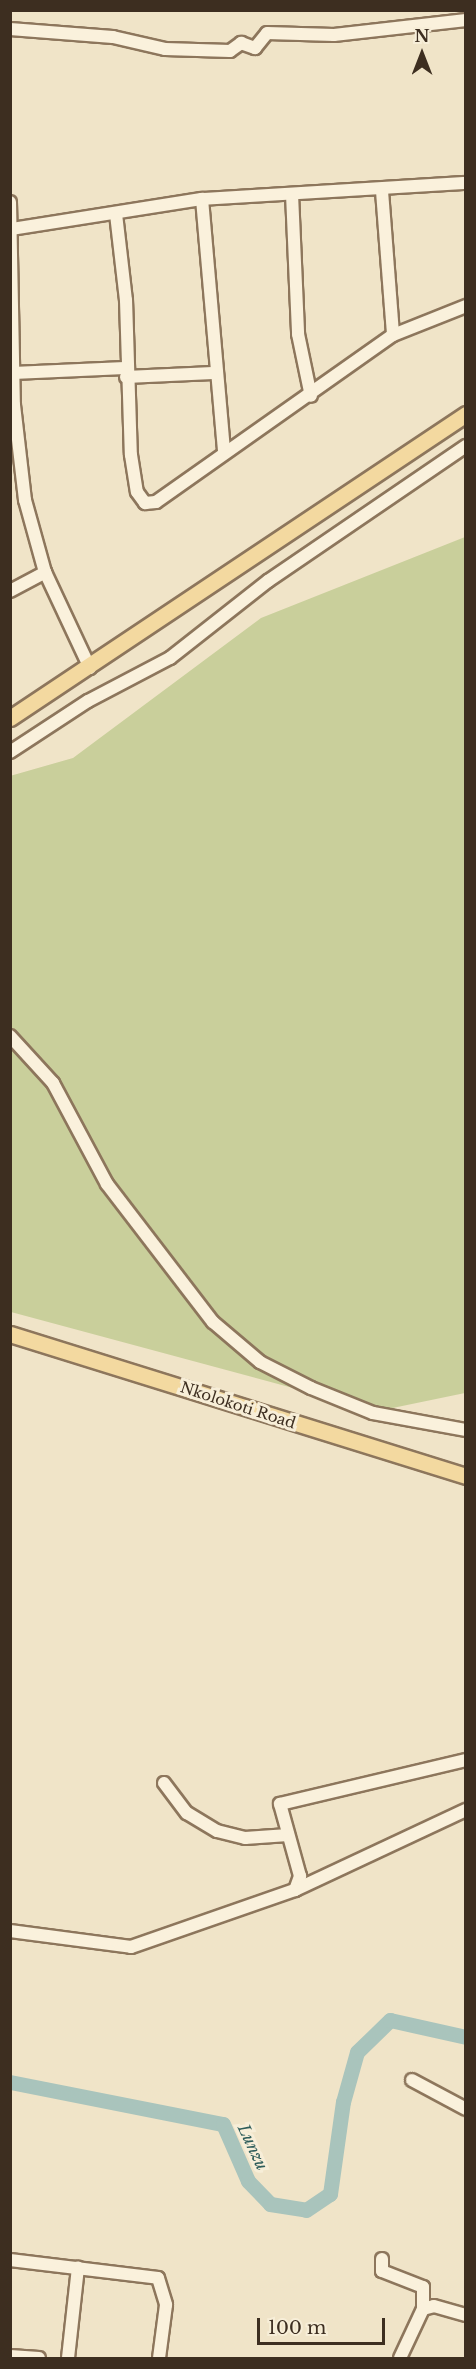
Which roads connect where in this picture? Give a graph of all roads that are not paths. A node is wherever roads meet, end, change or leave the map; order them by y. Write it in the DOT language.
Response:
graph roads {
  1 [pos="465,20"];
  2 [pos="10,29"];
  3 [pos="465,183"];
  4 [pos="382,191"];
  5 [pos="292,194"];
  6 [pos="202,199"];
  7 [pos="10,202"];
  8 [pos="116,214"];
  9 [pos="12,229"];
  10 [pos="12,283"];
  11 [pos="465,306"];
  12 [pos="393,335"];
  13 [pos="13,373"];
  14 [pos="125,373"];
  15 [pos="213,373"];
  16 [pos="311,396"];
  17 [pos="465,414"];
  18 [pos="465,446"];
  19 [pos="224,452"];
  20 [pos="45,572"];
  21 [pos="10,591"];
  22 [pos="90,668"];
  23 [pos="10,718"];
  24 [pos="10,752"];
  25 [pos="10,1036"];
  26 [pos="10,1334"];
  27 [pos="465,1430"];
  28 [pos="465,1476"];
  29 [pos="465,1760"];
  30 [pos="164,1783"];
  31 [pos="465,1810"];
  32 [pos="288,1835"];
  33 [pos="295,1890"];
  34 [pos="10,1931"];
  35 [pos="412,2080"];
  36 [pos="465,2109"];
  37 [pos="382,2259"];
  38 [pos="10,2260"];
  39 [pos="78,2268"];
  40 [pos="423,2309"];
  41 [pos="465,2315"];
  42 [pos="10,2356"];
  43 [pos="39,2358"];
  44 [pos="68,2358"];
  45 [pos="159,2358"];
  46 [pos="400,2358"];
  1 -- 2 [label="street"];
  3 -- 4 [label="street"];
  4 -- 5 [label="street"];
  4 -- 12 [label="street"];
  5 -- 6 [label="street"];
  5 -- 16 [label="street"];
  6 -- 8 [label="street"];
  6 -- 15 [label="street"];
  7 -- 9 [label="street"];
  8 -- 9 [label="street"];
  8 -- 14 [label="street"];
  9 -- 10 [label="street"];
  10 -- 13 [label="street"];
  11 -- 12 [label="street"];
  12 -- 16 [label="street"];
  13 -- 14 [label="street"];
  13 -- 20 [label="street"];
  14 -- 15 [label="street"];
  14 -- 19 [label="street"];
  15 -- 19 [label="street"];
  16 -- 19 [label="street"];
  17 -- 22 [label="main road"];
  18 -- 24 [label="street"];
  20 -- 21 [label="street"];
  20 -- 22 [label="street"];
  22 -- 23 [label="main road"];
  25 -- 27 [label="street"];
  26 -- 28 [label="main road, Nkolokoti Road"];
  29 -- 32 [label="street"];
  30 -- 32 [label="street"];
  31 -- 33 [label="street"];
  32 -- 33 [label="street"];
  33 -- 34 [label="street"];
  35 -- 36 [label="street"];
  37 -- 40 [label="street"];
  38 -- 39 [label="street"];
  39 -- 44 [label="street"];
  39 -- 45 [label="street"];
  40 -- 41 [label="street"];
  40 -- 46 [label="street"];
  42 -- 43 [label="street"];
}
